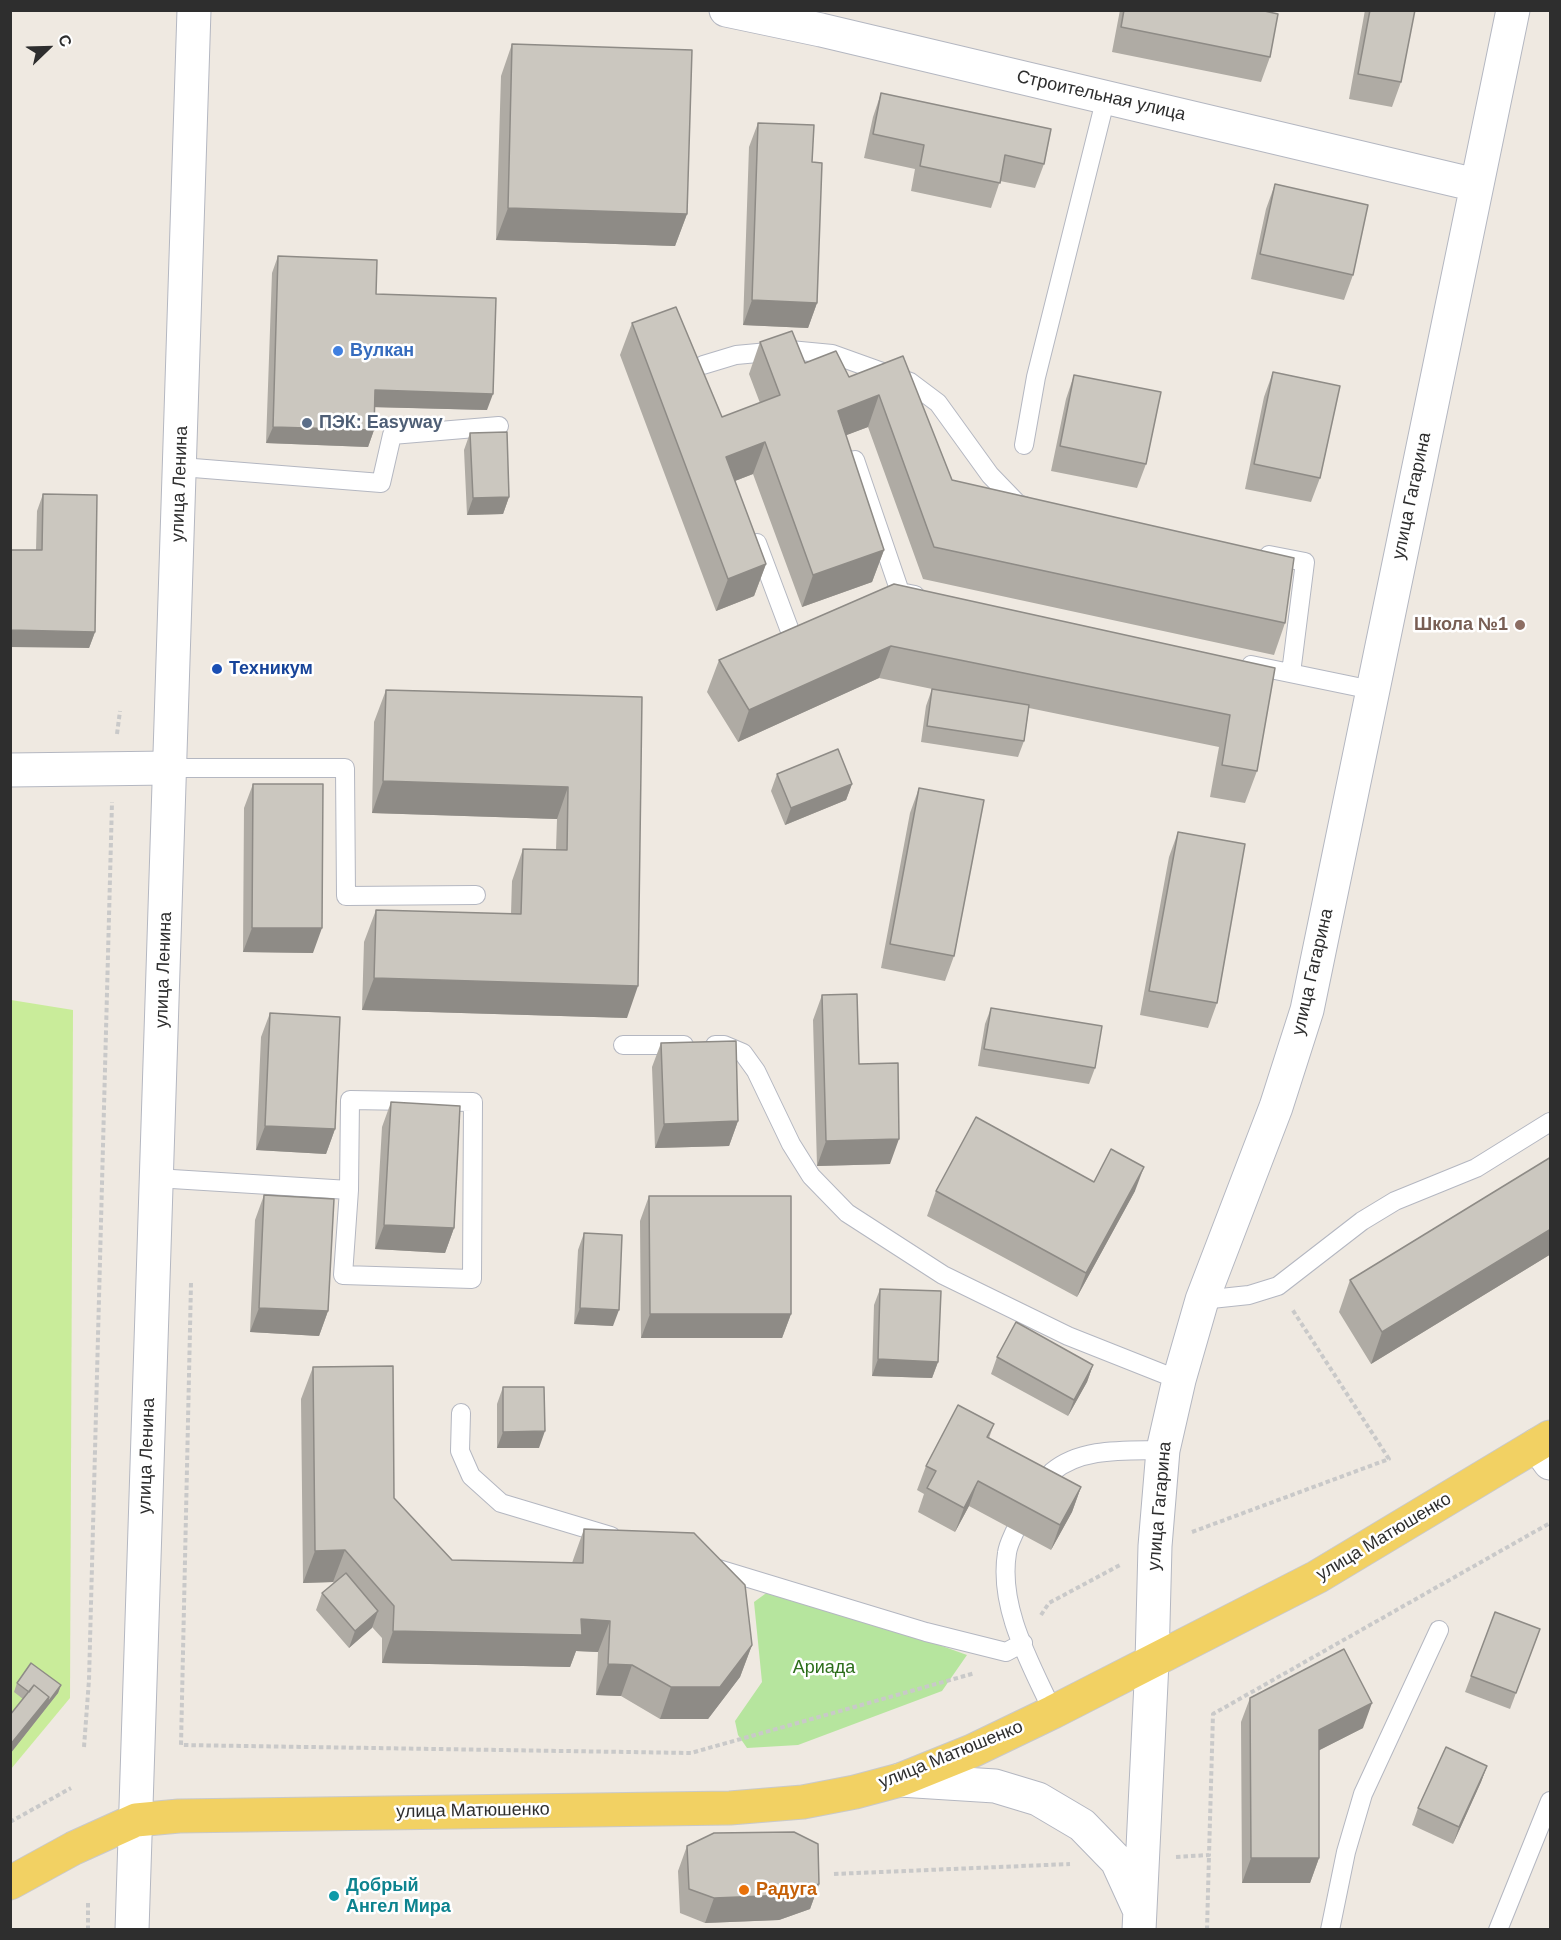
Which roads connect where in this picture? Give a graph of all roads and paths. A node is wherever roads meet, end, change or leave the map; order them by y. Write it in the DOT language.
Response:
graph roads {
  1 [pos="194,10"];
  2 [pos="726,10"];
  3 [pos="1513,10"];
  4 [pos="824,20"];
  5 [pos="1106,97"];
  6 [pos="1476,185"];
  7 [pos="703,365"];
  8 [pos="499,426"];
  9 [pos="1024,445"];
  10 [pos="855,460"];
  11 [pos="181,468"];
  12 [pos="1041,509"];
  13 [pos="753,532"];
  14 [pos="1248,550"];
  15 [pos="934,599"];
  16 [pos="812,623"];
  17 [pos="790,631"];
  18 [pos="770,641"];
  19 [pos="1233,662"];
  20 [pos="1291,673"];
  21 [pos="1372,690"];
  22 [pos="120,711"];
  23 [pos="170,768"];
  24 [pos="112,769"];
  25 [pos="10,770"];
  26 [pos="476,895"];
  27 [pos="623,1045"];
  28 [pos="1551,1122"];
  29 [pos="156,1178"];
  30 [pos="349,1190"];
  31 [pos="1278,1286"];
  32 [pos="1202,1300"];
  33 [pos="1179,1380"];
  34 [pos="461,1413"];
  35 [pos="1546,1448"];
  36 [pos="1163,1450"];
  37 [pos="1038,1493"];
  38 [pos="1551,1524"];
  39 [pos="1015,1531"];
  40 [pos="624,1540"];
  41 [pos="1155,1546"];
  42 [pos="691,1561"];
  43 [pos="1439,1630"];
  44 [pos="1023,1643"];
  45 [pos="1006,1652"];
  46 [pos="1152,1662"];
  47 [pos="1053,1712"];
  48 [pos="181,1745"];
  49 [pos="84,1747"];
  50 [pos="900,1780"];
  51 [pos="71,1788"];
  52 [pos="1551,1801"];
  53 [pos="136,1820"];
  54 [pos="10,1822"];
  55 [pos="1209,1855"];
  56 [pos="1130,1861"];
  57 [pos="834,1874"];
  58 [pos="10,1883"];
  59 [pos="88,1903"];
  60 [pos="1139,1920"];
  61 [pos="88,1929"];
  62 [pos="132,1929"];
  63 [pos="1207,1929"];
  64 [pos="1330,1929"];
  65 [pos="1498,1929"];
  1 -- 11 [label="street, улица Ленина"];
  2 -- 4 [label="street, Строительная улица"];
  3 -- 6 [label="street, улица Гагарина"];
  4 -- 5 [label="street, Строительная улица"];
  5 -- 6 [label="street, Строительная улица"];
  5 -- 9 [label="lane"];
  6 -- 21 [label="street, улица Гагарина"];
  7 -- 12 [label="lane"];
  8 -- 11 [label="lane"];
  10 -- 15 [label="lane"];
  11 -- 23 [label="street, улица Ленина"];
  13 -- 17 [label="lane"];
  14 -- 20 [label="lane"];
  16 -- 17 [label="lane"];
  17 -- 18 [label="lane"];
  19 -- 20 [label="lane"];
  20 -- 21 [label="lane"];
  21 -- 32 [label="street, улица Гагарина"];
  22 -- 24 [label="path"];
  23 -- 24 [label="street"];
  23 -- 26 [label="lane"];
  23 -- 29 [label="street, улица Ленина"];
  24 -- 25 [label="street"];
  24 -- 49 [label="path"];
  27 -- 33 [label="lane"];
  28 -- 31 [label="lane"];
  29 -- 30 [label="lane"];
  29 -- 53 [label="street, улица Ленина"];
  30 -- 30 [label="lane"];
  31 -- 32 [label="lane"];
  31 -- 41 [label="path"];
  32 -- 33 [label="street, улица Гагарина"];
  33 -- 36 [label="street, улица Гагарина"];
  34 -- 40 [label="lane"];
  35 -- 46 [label="main road, улица Матюшенко"];
  36 -- 37 [label="lane"];
  36 -- 41 [label="street, улица Гагарина"];
  38 -- 55 [label="path"];
  39 -- 44 [label="lane"];
  41 -- 44 [label="path"];
  41 -- 46 [label="street, улица Гагарина"];
  42 -- 45 [label="lane"];
  43 -- 64 [label="lane"];
  44 -- 45 [label="lane"];
  44 -- 47 [label="lane"];
  45 -- 48 [label="path"];
  46 -- 47 [label="main road, улица Матюшенко"];
  46 -- 56 [label="street, улица Гагарина"];
  47 -- 50 [label="main road, улица Матюшенко"];
  50 -- 53 [label="main road, улица Матюшенко"];
  50 -- 56 [label="street"];
  51 -- 54 [label="path"];
  52 -- 65 [label="lane"];
  53 -- 58 [label="main road, улица Матюшенко"];
  53 -- 62 [label="street, улица Ленина"];
  55 -- 56 [label="path"];
  55 -- 63 [label="path"];
  56 -- 57 [label="path"];
  56 -- 60 [label="street, улица Гагарина"];
  59 -- 61 [label="path"];
}
